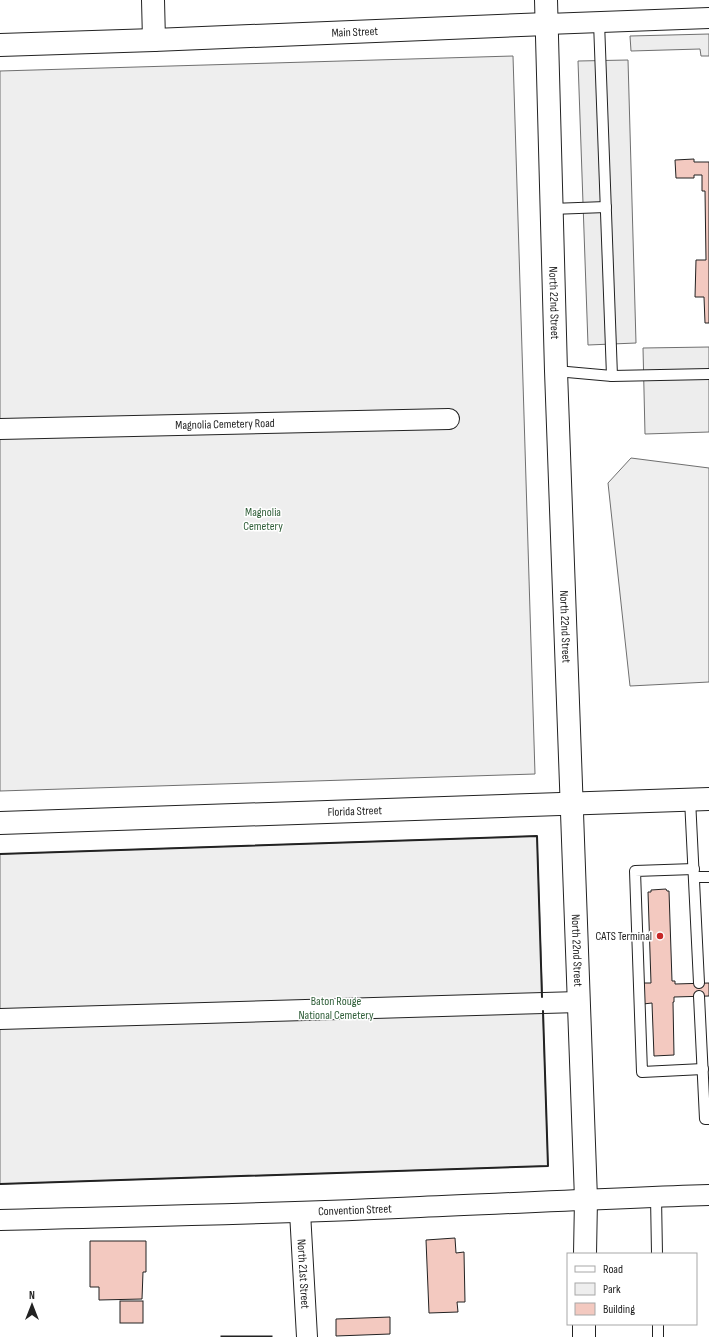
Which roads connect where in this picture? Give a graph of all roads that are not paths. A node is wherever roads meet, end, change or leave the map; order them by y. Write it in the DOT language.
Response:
graph roads {
  1 [pos="153,0"];
  2 [pos="546,0"];
  3 [pos="709,18"];
  4 [pos="599,22"];
  5 [pos="547,24"];
  6 [pos="154,40"];
  7 [pos="0,45"];
  8 [pos="606,207"];
  9 [pos="551,209"];
  10 [pos="556,371"];
  11 [pos="709,374"];
  12 [pos="612,376"];
  13 [pos="449,419"];
  14 [pos="0,429"];
  15 [pos="700,799"];
  16 [pos="572,803"];
  17 [pos="0,823"];
  18 [pos="694,873"];
  19 [pos="709,877"];
  20 [pos="699,983"];
  21 [pos="699,996"];
  22 [pos="579,1002"];
  23 [pos="0,1019"];
  24 [pos="703,1069"];
  25 [pos="709,1119"];
  26 [pos="709,1195"];
  27 [pos="656,1196"];
  28 [pos="586,1199"];
  29 [pos="300,1212"];
  30 [pos="0,1220"];
  31 [pos="585,1253"];
  32 [pos="657,1253"];
  33 [pos="584,1325"];
  34 [pos="658,1325"];
  35 [pos="306,1337"];
  36 [pos="584,1337"];
  37 [pos="658,1337"];
  1 -- 6 [label="main road"];
  2 -- 5 [label="main road, North 22nd Street"];
  3 -- 4 [label="street, Main Street"];
  4 -- 5 [label="street, Main Street"];
  4 -- 8 [label="lane"];
  5 -- 6 [label="main road, Main Street"];
  5 -- 9 [label="main road, North 22nd Street"];
  6 -- 7 [label="main road, Main Street"];
  8 -- 9 [label="lane"];
  8 -- 12 [label="lane"];
  9 -- 10 [label="main road, North 22nd Street"];
  10 -- 12 [label="lane"];
  10 -- 16 [label="main road, North 22nd Street"];
  11 -- 12 [label="lane"];
  13 -- 14 [label="street, Magnolia Cemetery Road"];
  15 -- 16 [label="main road, Florida Street"];
  15 -- 18 [label="lane"];
  16 -- 17 [label="main road, Florida Street"];
  16 -- 22 [label="main road, North 22nd Street"];
  18 -- 19 [label="lane"];
  18 -- 20 [label="lane"];
  18 -- 24 [label="lane"];
  21 -- 24 [label="lane"];
  22 -- 23 [label="street"];
  22 -- 28 [label="main road, North 22nd Street"];
  24 -- 25 [label="lane"];
  26 -- 27 [label="street, Convention Street"];
  27 -- 28 [label="street, Convention Street"];
  27 -- 32 [label="lane"];
  28 -- 29 [label="street, Convention Street"];
  28 -- 31 [label="main road, North 22nd Street"];
  29 -- 30 [label="street, Convention Street"];
  29 -- 35 [label="street, North 21st Street"];
  33 -- 36 [label="main road"];
  34 -- 37 [label="lane"];
}
